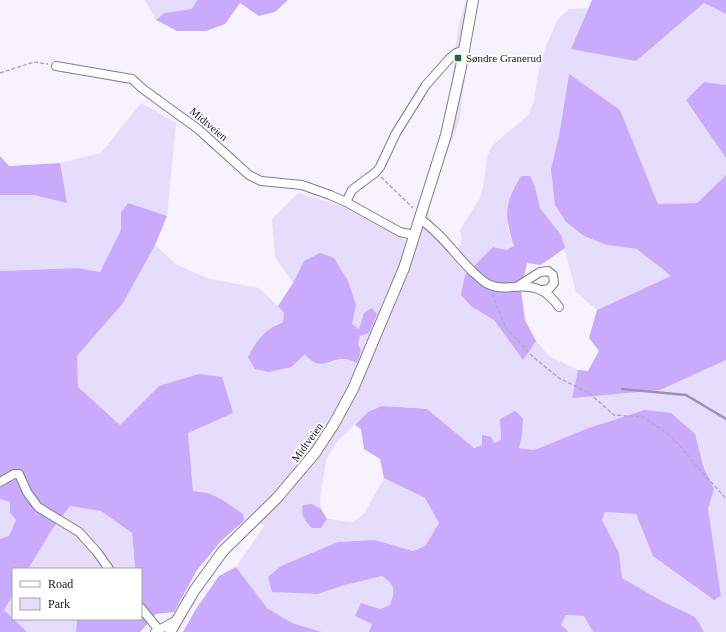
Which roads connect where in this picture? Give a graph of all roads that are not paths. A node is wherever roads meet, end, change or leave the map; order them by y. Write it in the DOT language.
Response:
graph roads {
  1 [pos="473,0"];
  2 [pos="464,52"];
  3 [pos="56,66"];
  4 [pos="346,202"];
  5 [pos="421,217"];
  6 [pos="414,236"];
  7 [pos="518,286"];
  8 [pos="543,290"];
  9 [pos="559,307"];
  10 [pos="0,482"];
  11 [pos="108,568"];
  12 [pos="142,609"];
  13 [pos="173,628"];
  14 [pos="157,631"];
  1 -- 2 [label="main road, Midtveien"];
  2 -- 4 [label="lane"];
  2 -- 5 [label="main road, Midtveien"];
  3 -- 4 [label="lane, Midtveien"];
  4 -- 6 [label="lane, Midtveien"];
  5 -- 6 [label="main road, Midtveien"];
  5 -- 7 [label="lane"];
  6 -- 13 [label="main road, Midtveien"];
  7 -- 8 [label="lane"];
  7 -- 8 [label="lane"];
  8 -- 9 [label="lane"];
  10 -- 11 [label="lane"];
  12 -- 14 [label="lane"];
  13 -- 14 [label="lane"];
}
